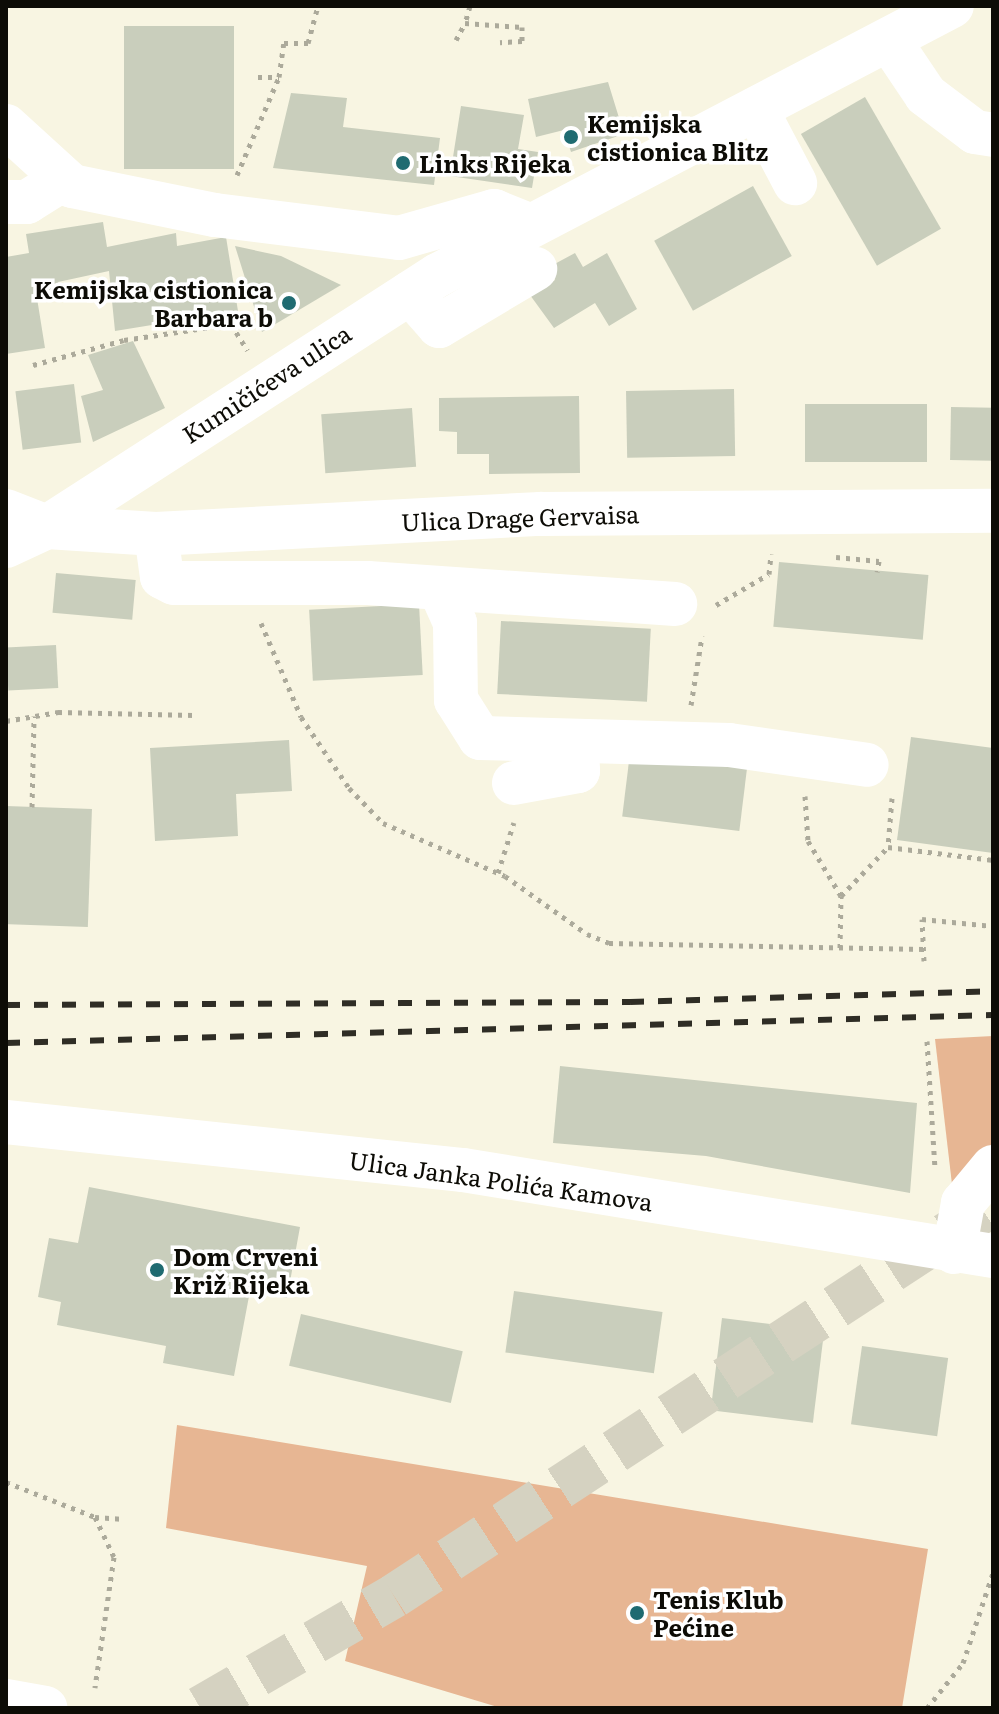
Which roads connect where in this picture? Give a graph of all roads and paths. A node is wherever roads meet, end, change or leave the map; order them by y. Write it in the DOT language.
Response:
graph roads {
  1 [pos="318,6"];
  2 [pos="470,6"];
  3 [pos="952,6"];
  4 [pos="465,23"];
  5 [pos="456,40"];
  6 [pos="889,40"];
  7 [pos="500,42"];
  8 [pos="258,77"];
  9 [pos="279,77"];
  10 [pos="756,109"];
  11 [pos="6,126"];
  12 [pos="993,135"];
  13 [pos="62,180"];
  14 [pos="795,183"];
  15 [pos="6,202"];
  16 [pos="215,215"];
  17 [pos="529,225"];
  18 [pos="535,269"];
  19 [pos="410,293"];
  20 [pos="262,348"];
  21 [pos="33,365"];
  22 [pos="6,511"];
  23 [pos="993,511"];
  24 [pos="47,527"];
  25 [pos="156,534"];
  26 [pos="6,546"];
  27 [pos="787,554"];
  28 [pos="818,556"];
  29 [pos="877,572"];
  30 [pos="250,583"];
  31 [pos="440,589"];
  32 [pos="695,613"];
  33 [pos="194,715"];
  34 [pos="690,715"];
  35 [pos="34,716"];
  36 [pos="6,721"];
  37 [pos="577,741"];
  38 [pos="880,780"];
  39 [pos="805,785"];
  40 [pos="514,801"];
  41 [pos="32,807"];
  42 [pos="888,847"];
  43 [pos="993,860"];
  44 [pos="498,873"];
  45 [pos="841,896"];
  46 [pos="993,926"];
  47 [pos="840,948"];
  48 [pos="924,949"];
  49 [pos="924,961"];
  50 [pos="927,1041"];
  51 [pos="6,1122"];
  52 [pos="993,1167"];
  53 [pos="936,1178"];
  54 [pos="973,1254"];
  55 [pos="6,1482"];
  56 [pos="95,1517"];
  57 [pos="121,1519"];
  58 [pos="993,1573"];
  59 [pos="95,1688"];
  60 [pos="6,1701"];
  61 [pos="45,1708"];
  62 [pos="927,1708"];
  1 -- 9 [label="path"];
  2 -- 4 [label="path"];
  3 -- 6 [label="main road, Kumičićeva ulica"];
  4 -- 5 [label="path"];
  4 -- 7 [label="path"];
  6 -- 10 [label="main road, Kumičićeva ulica"];
  6 -- 12 [label="main road"];
  8 -- 9 [label="path"];
  9 -- 16 [label="path"];
  10 -- 14 [label="main road"];
  10 -- 17 [label="main road, Kumičićeva ulica"];
  11 -- 13 [label="main road"];
  13 -- 15 [label="main road"];
  13 -- 16 [label="main road"];
  16 -- 17 [label="main road"];
  17 -- 19 [label="main road, Kumičićeva ulica"];
  18 -- 19 [label="main road"];
  19 -- 24 [label="main road, Kumičićeva ulica"];
  20 -- 21 [label="path"];
  22 -- 24 [label="main road"];
  23 -- 25 [label="main road, Ulica Drage Gervaisa"];
  24 -- 25 [label="main road, Ulica Drage Gervaisa"];
  24 -- 26 [label="main road, Kumičićeva ulica"];
  25 -- 30 [label="main road"];
  27 -- 32 [label="path"];
  28 -- 29 [label="path"];
  30 -- 31 [label="main road"];
  30 -- 44 [label="path"];
  31 -- 32 [label="main road"];
  31 -- 37 [label="main road"];
  32 -- 34 [label="path"];
  33 -- 35 [label="path"];
  35 -- 36 [label="path"];
  35 -- 41 [label="path"];
  37 -- 38 [label="main road"];
  37 -- 40 [label="main road"];
  38 -- 42 [label="path"];
  39 -- 45 [label="path"];
  40 -- 44 [label="path"];
  42 -- 43 [label="path"];
  42 -- 45 [label="path"];
  44 -- 47 [label="path"];
  45 -- 47 [label="path"];
  46 -- 48 [label="path"];
  47 -- 48 [label="path"];
  48 -- 49 [label="path"];
  50 -- 53 [label="path"];
  51 -- 54 [label="main road, Ulica Janka Polića Kamova"];
  52 -- 54 [label="main road"];
  55 -- 56 [label="path"];
  56 -- 57 [label="path"];
  56 -- 59 [label="path"];
  58 -- 62 [label="path"];
  60 -- 61 [label="main road"];
}
